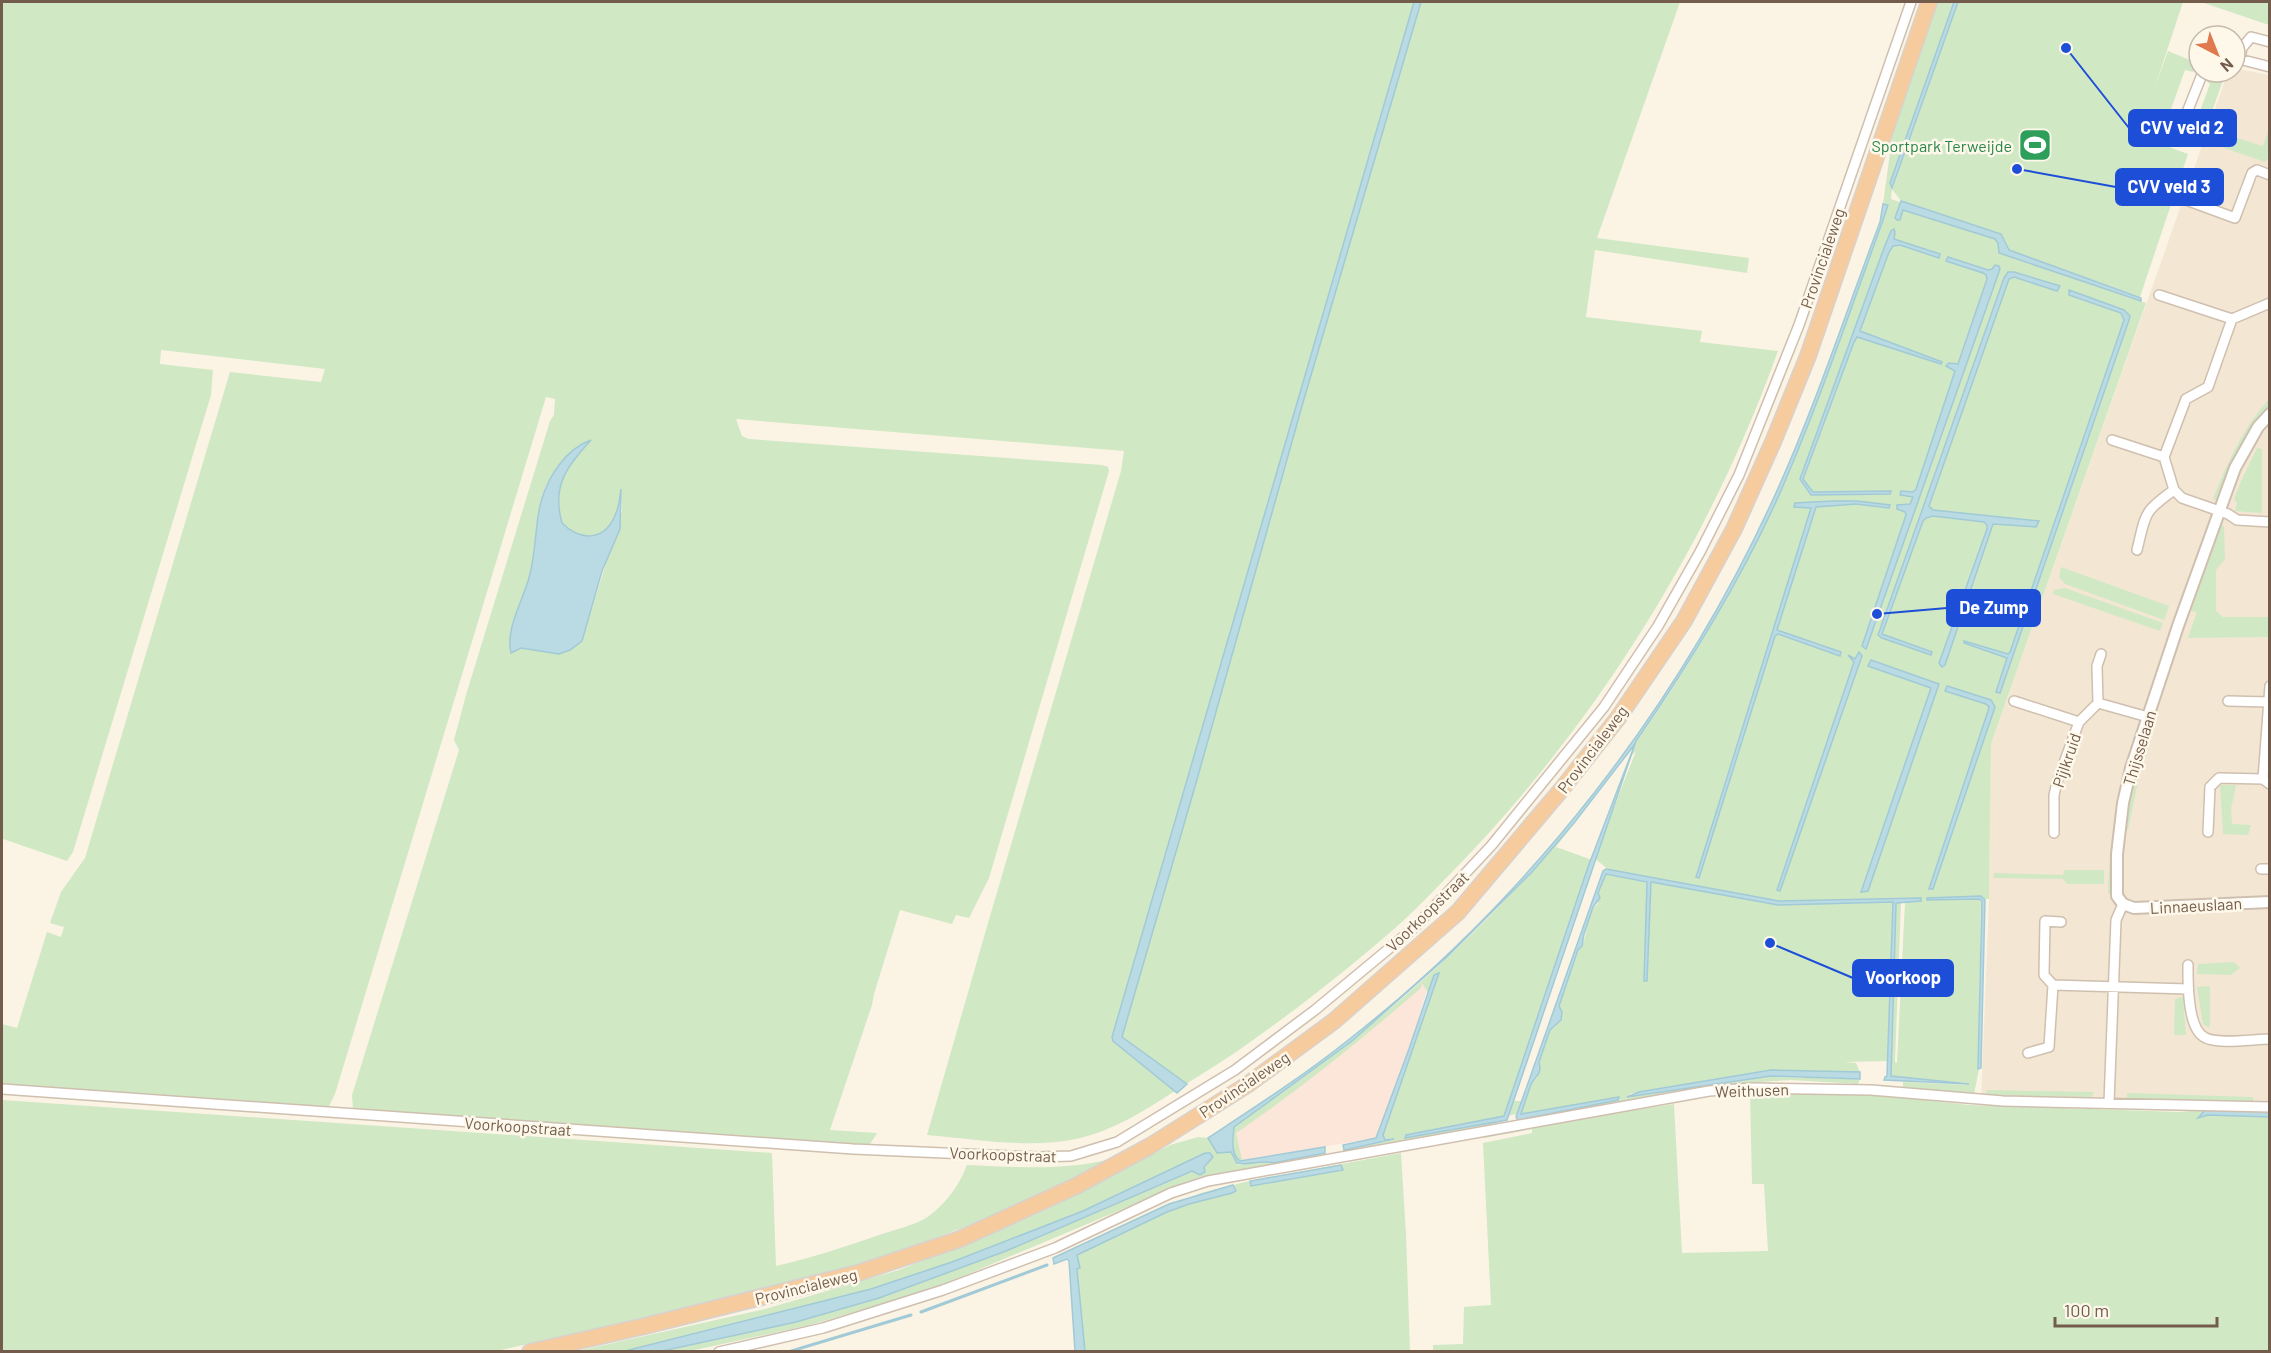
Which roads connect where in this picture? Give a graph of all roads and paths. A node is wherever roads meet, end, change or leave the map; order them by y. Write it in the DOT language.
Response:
graph roads {
  1 [pos="1911,2"];
  2 [pos="1929,2"];
  3 [pos="2247,42"];
  4 [pos="2270,42"];
  5 [pos="2247,61"];
  6 [pos="2270,67"];
  7 [pos="2198,84"];
  8 [pos="2178,135"];
  9 [pos="2270,175"];
  10 [pos="2186,200"];
  11 [pos="2159,295"];
  12 [pos="2270,303"];
  13 [pos="2232,319"];
  14 [pos="2270,414"];
  15 [pos="2112,440"];
  16 [pos="2164,458"];
  17 [pos="2174,490"];
  18 [pos="1722,510"];
  19 [pos="2219,511"];
  20 [pos="2270,522"];
  21 [pos="2137,550"];
  22 [pos="2101,654"];
  23 [pos="2270,686"];
  24 [pos="2228,700"];
  25 [pos="2014,701"];
  26 [pos="2269,702"];
  27 [pos="2098,703"];
  28 [pos="2148,717"];
  29 [pos="2079,722"];
  30 [pos="2268,734"];
  31 [pos="2266,782"];
  32 [pos="2208,832"];
  33 [pos="2054,833"];
  34 [pos="2270,902"];
  35 [pos="2123,904"];
  36 [pos="2061,922"];
  37 [pos="2188,965"];
  38 [pos="2053,985"];
  39 [pos="2114,986"];
  40 [pos="2188,989"];
  41 [pos="2270,1039"];
  42 [pos="2028,1053"];
  43 [pos="2,1089"];
  44 [pos="2109,1103"];
  45 [pos="2270,1107"];
  46 [pos="530,1352"];
  47 [pos="719,1352"];
  1 -- 18 [label="street, Provincialeweg"];
  2 -- 46 [label="highway, Provincialeweg"];
  3 -- 4 [label="street"];
  5 -- 6 [label="street"];
  7 -- 8 [label="street"];
  9 -- 10 [label="street"];
  11 -- 13 [label="street"];
  12 -- 13 [label="street"];
  13 -- 16 [label="street"];
  14 -- 19 [label="street, Thijsselaan"];
  15 -- 16 [label="street"];
  16 -- 17 [label="street"];
  17 -- 19 [label="street"];
  17 -- 21 [label="street"];
  18 -- 43 [label="street, Voorkoopstraat"];
  19 -- 20 [label="street"];
  19 -- 28 [label="street, Thijsselaan"];
  22 -- 27 [label="street"];
  23 -- 26 [label="street"];
  24 -- 26 [label="street"];
  25 -- 29 [label="street, Pijlkruid"];
  26 -- 30 [label="street"];
  27 -- 28 [label="street"];
  27 -- 29 [label="street, Pijlkruid"];
  28 -- 35 [label="street, Thijsselaan"];
  29 -- 33 [label="street, Pijlkruid"];
  30 -- 31 [label="street"];
  31 -- 32 [label="street"];
  34 -- 35 [label="street, Linnaeuslaan"];
  35 -- 39 [label="street, Thijsselaan"];
  36 -- 38 [label="street"];
  37 -- 40 [label="street"];
  38 -- 39 [label="street"];
  38 -- 42 [label="street"];
  39 -- 40 [label="street"];
  39 -- 44 [label="street, Thijsselaan"];
  40 -- 41 [label="street"];
  44 -- 45 [label="street"];
  44 -- 47 [label="street, Weithusen"];
}
